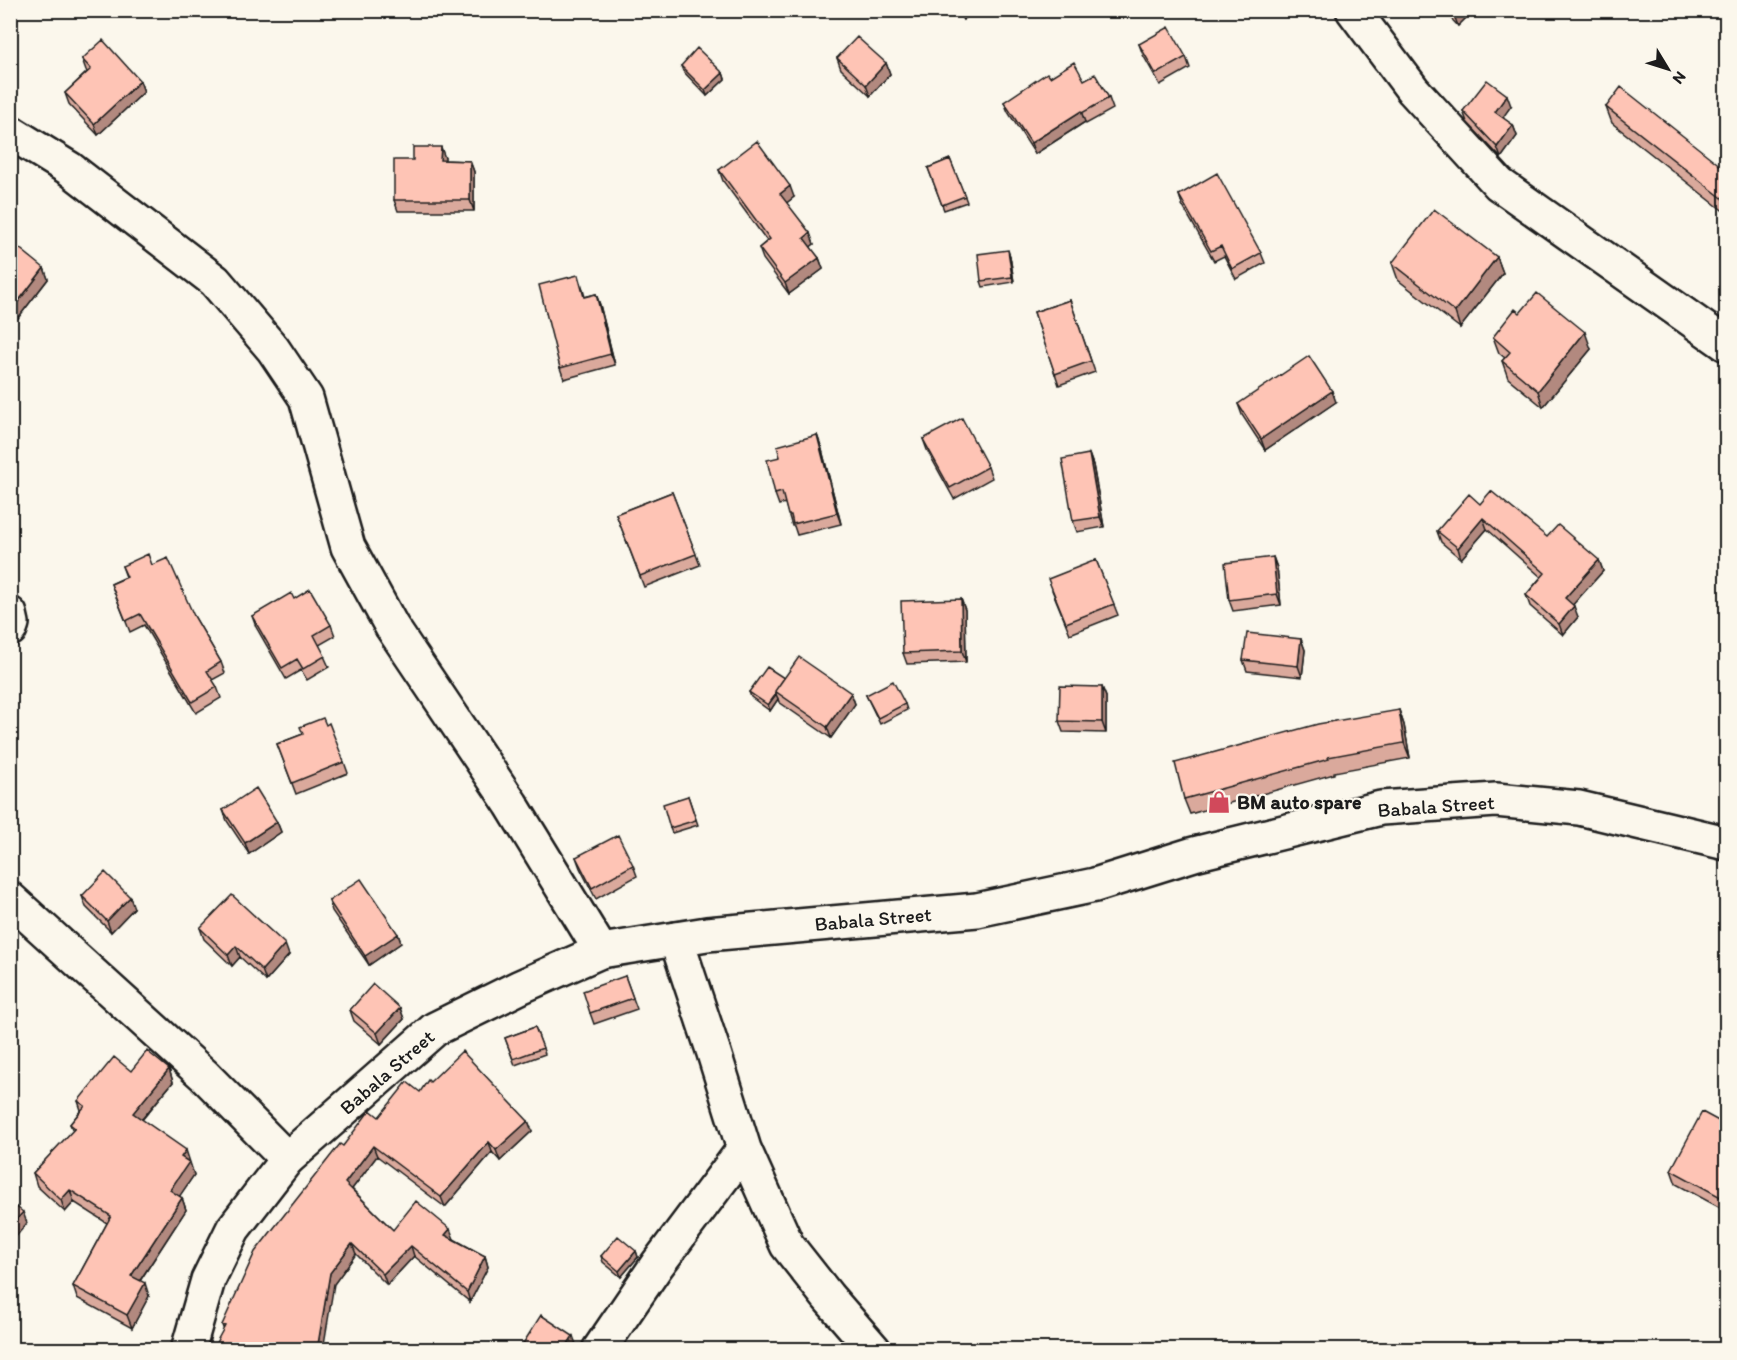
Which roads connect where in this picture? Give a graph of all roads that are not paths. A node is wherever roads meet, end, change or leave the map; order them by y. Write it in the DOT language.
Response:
graph roads {
  1 [pos="1353,10"];
  2 [pos="10,132"];
  3 [pos="1726,344"];
  4 [pos="10,614"];
  5 [pos="10,628"];
  6 [pos="1726,843"];
  7 [pos="10,899"];
  8 [pos="676,939"];
  9 [pos="602,951"];
  10 [pos="744,1149"];
  11 [pos="287,1159"];
  12 [pos="188,1350"];
  13 [pos="599,1350"];
  14 [pos="874,1350"];
  1 -- 3 [label="street"];
  2 -- 9 [label="street"];
  4 -- 5 [label="street"];
  6 -- 8 [label="street, Babala Street"];
  7 -- 11 [label="street"];
  8 -- 9 [label="street, Babala Street"];
  8 -- 10 [label="street"];
  9 -- 11 [label="street, Babala Street"];
  10 -- 13 [label="street"];
  10 -- 14 [label="street"];
  11 -- 12 [label="street, Babala Street"];
}
